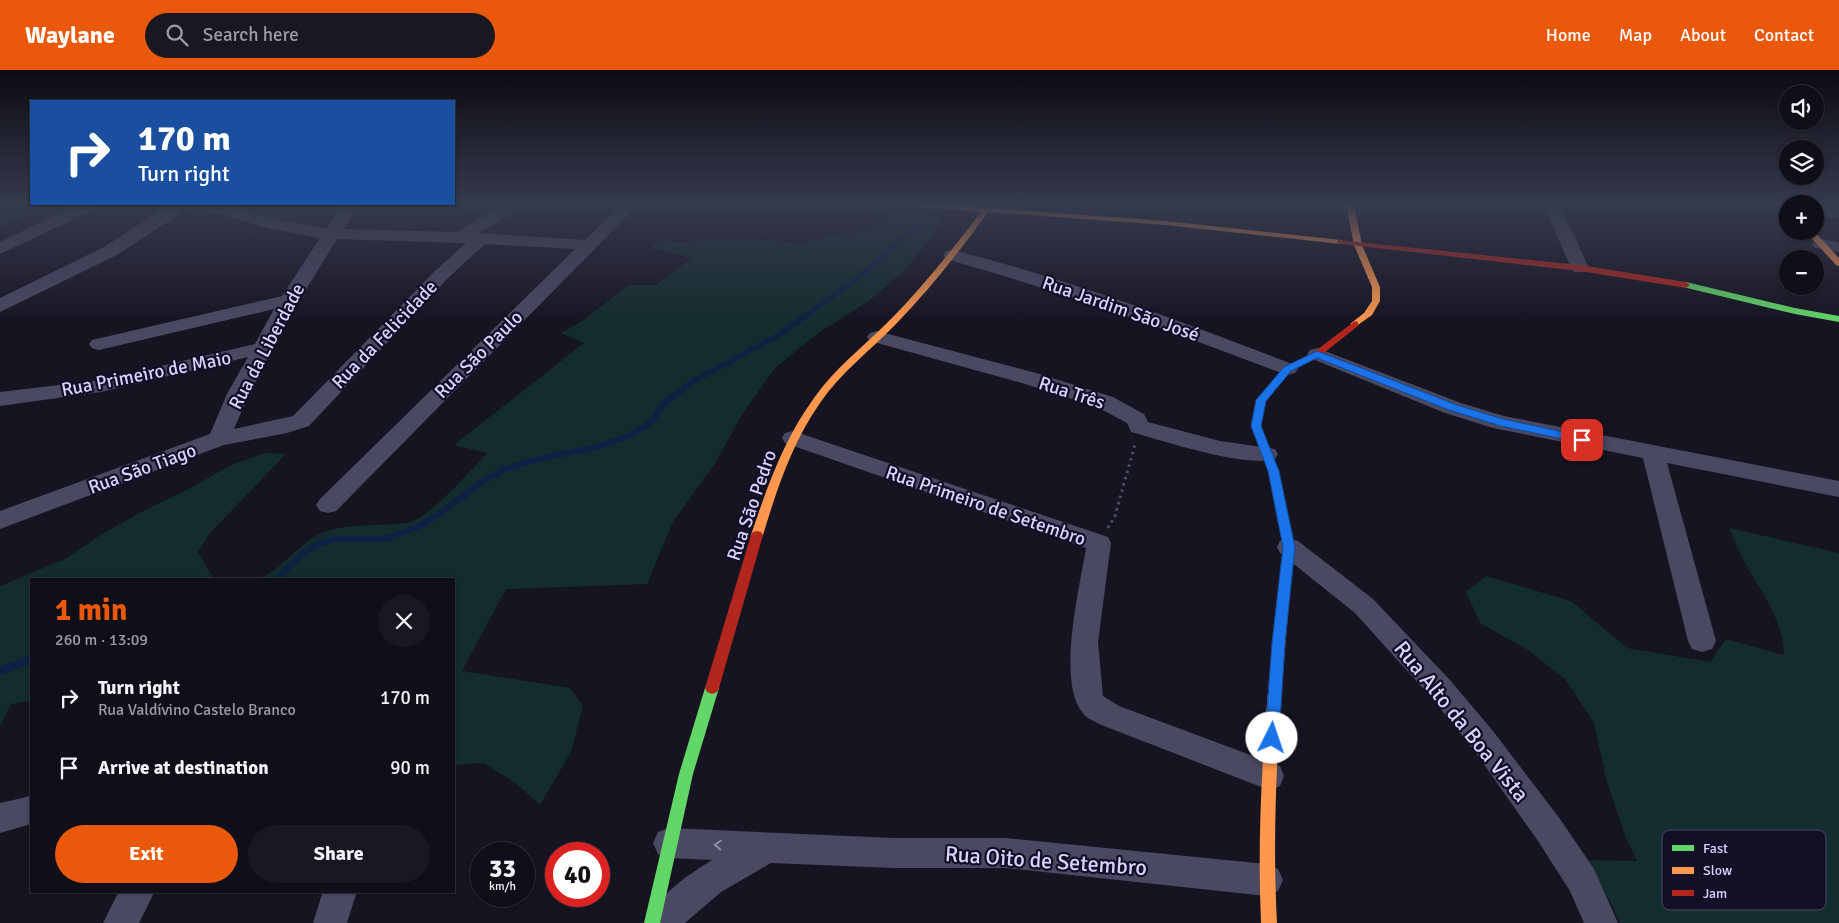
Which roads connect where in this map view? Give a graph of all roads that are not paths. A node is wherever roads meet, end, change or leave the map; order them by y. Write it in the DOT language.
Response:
graph roads {
  1 [pos="120,245"];
  2 [pos="323,245"];
  3 [pos="473,245"];
  4 [pos="588,245"];
  5 [pos="960,245"];
  6 [pos="1358,245"];
  7 [pos="1570,245"];
  8 [pos="1822,245"];
  9 [pos="952,255"];
  10 [pos="1839,263"];
  11 [pos="1580,268"];
  12 [pos="289,300"];
  13 [pos="0,306"];
  14 [pos="1839,318"];
  15 [pos="877,337"];
  16 [pos="99,344"];
  17 [pos="262,348"];
  18 [pos="1317,354"];
  19 [pos="1288,369"];
  20 [pos="0,400"];
  21 [pos="287,426"];
  22 [pos="793,438"];
  23 [pos="219,439"];
  24 [pos="1267,454"];
  25 [pos="1653,454"];
  26 [pos="1839,489"];
  27 [pos="328,505"];
  28 [pos="0,520"];
  29 [pos="1289,547"];
  30 [pos="1702,641"];
  31 [pos="1269,776"];
  32 [pos="30,810"];
  33 [pos="0,818"];
  34 [pos="669,843"];
  35 [pos="766,848"];
  36 [pos="1266,880"];
  37 [pos="660,883"];
  38 [pos="694,892"];
  39 [pos="137,893"];
  40 [pos="339,893"];
  41 [pos="120,923"];
  42 [pos="330,923"];
  43 [pos="652,923"];
  44 [pos="663,923"];
  45 [pos="1269,923"];
  46 [pos="1601,923"];
  1 -- 13 [label="street"];
  2 -- 12 [label="street, Rua da Liberdade"];
  3 -- 21 [label="street, Rua da Felicidade"];
  4 -- 27 [label="street, Rua São Paulo"];
  5 -- 9 [label="street, Rua São Pedro"];
  6 -- 11 [label="street"];
  6 -- 18 [label="street"];
  7 -- 11 [label="street"];
  8 -- 10 [label="street"];
  9 -- 15 [label="street, Rua São Pedro"];
  9 -- 19 [label="street, Rua Jardim São José"];
  11 -- 14 [label="street"];
  12 -- 16 [label="street"];
  12 -- 17 [label="street, Rua da Liberdade"];
  15 -- 22 [label="street, Rua São Pedro"];
  15 -- 24 [label="street, Rua Três"];
  17 -- 20 [label="street, Rua Primeiro de Maio"];
  17 -- 23 [label="street, Rua da Liberdade"];
  18 -- 19 [label="street"];
  18 -- 25 [label="street"];
  19 -- 24 [label="street"];
  21 -- 23 [label="street, Rua São Tiago"];
  22 -- 31 [label="street, Rua Primeiro de Setembro"];
  22 -- 34 [label="street, Rua São Pedro"];
  23 -- 28 [label="street, Rua São Tiago"];
  24 -- 29 [label="street"];
  25 -- 26 [label="street"];
  25 -- 30 [label="street"];
  29 -- 31 [label="street"];
  29 -- 46 [label="street, Rua Alto da Boa Vista"];
  31 -- 36 [label="street"];
  32 -- 33 [label="street"];
  35 -- 34 [label="street, Rua Oito de Setembro, one-way"];
  34 -- 37 [label="street, Rua São Pedro"];
  35 -- 36 [label="street, Rua Oito de Setembro"];
  35 -- 38 [label="street, Rua Oito de Setembro"];
  36 -- 45 [label="street"];
  37 -- 38 [label="street"];
  37 -- 43 [label="street, Rua São Pedro"];
  38 -- 44 [label="street, Rua Oito de Setembro"];
  39 -- 41 [label="street"];
  40 -- 42 [label="street"];
}
